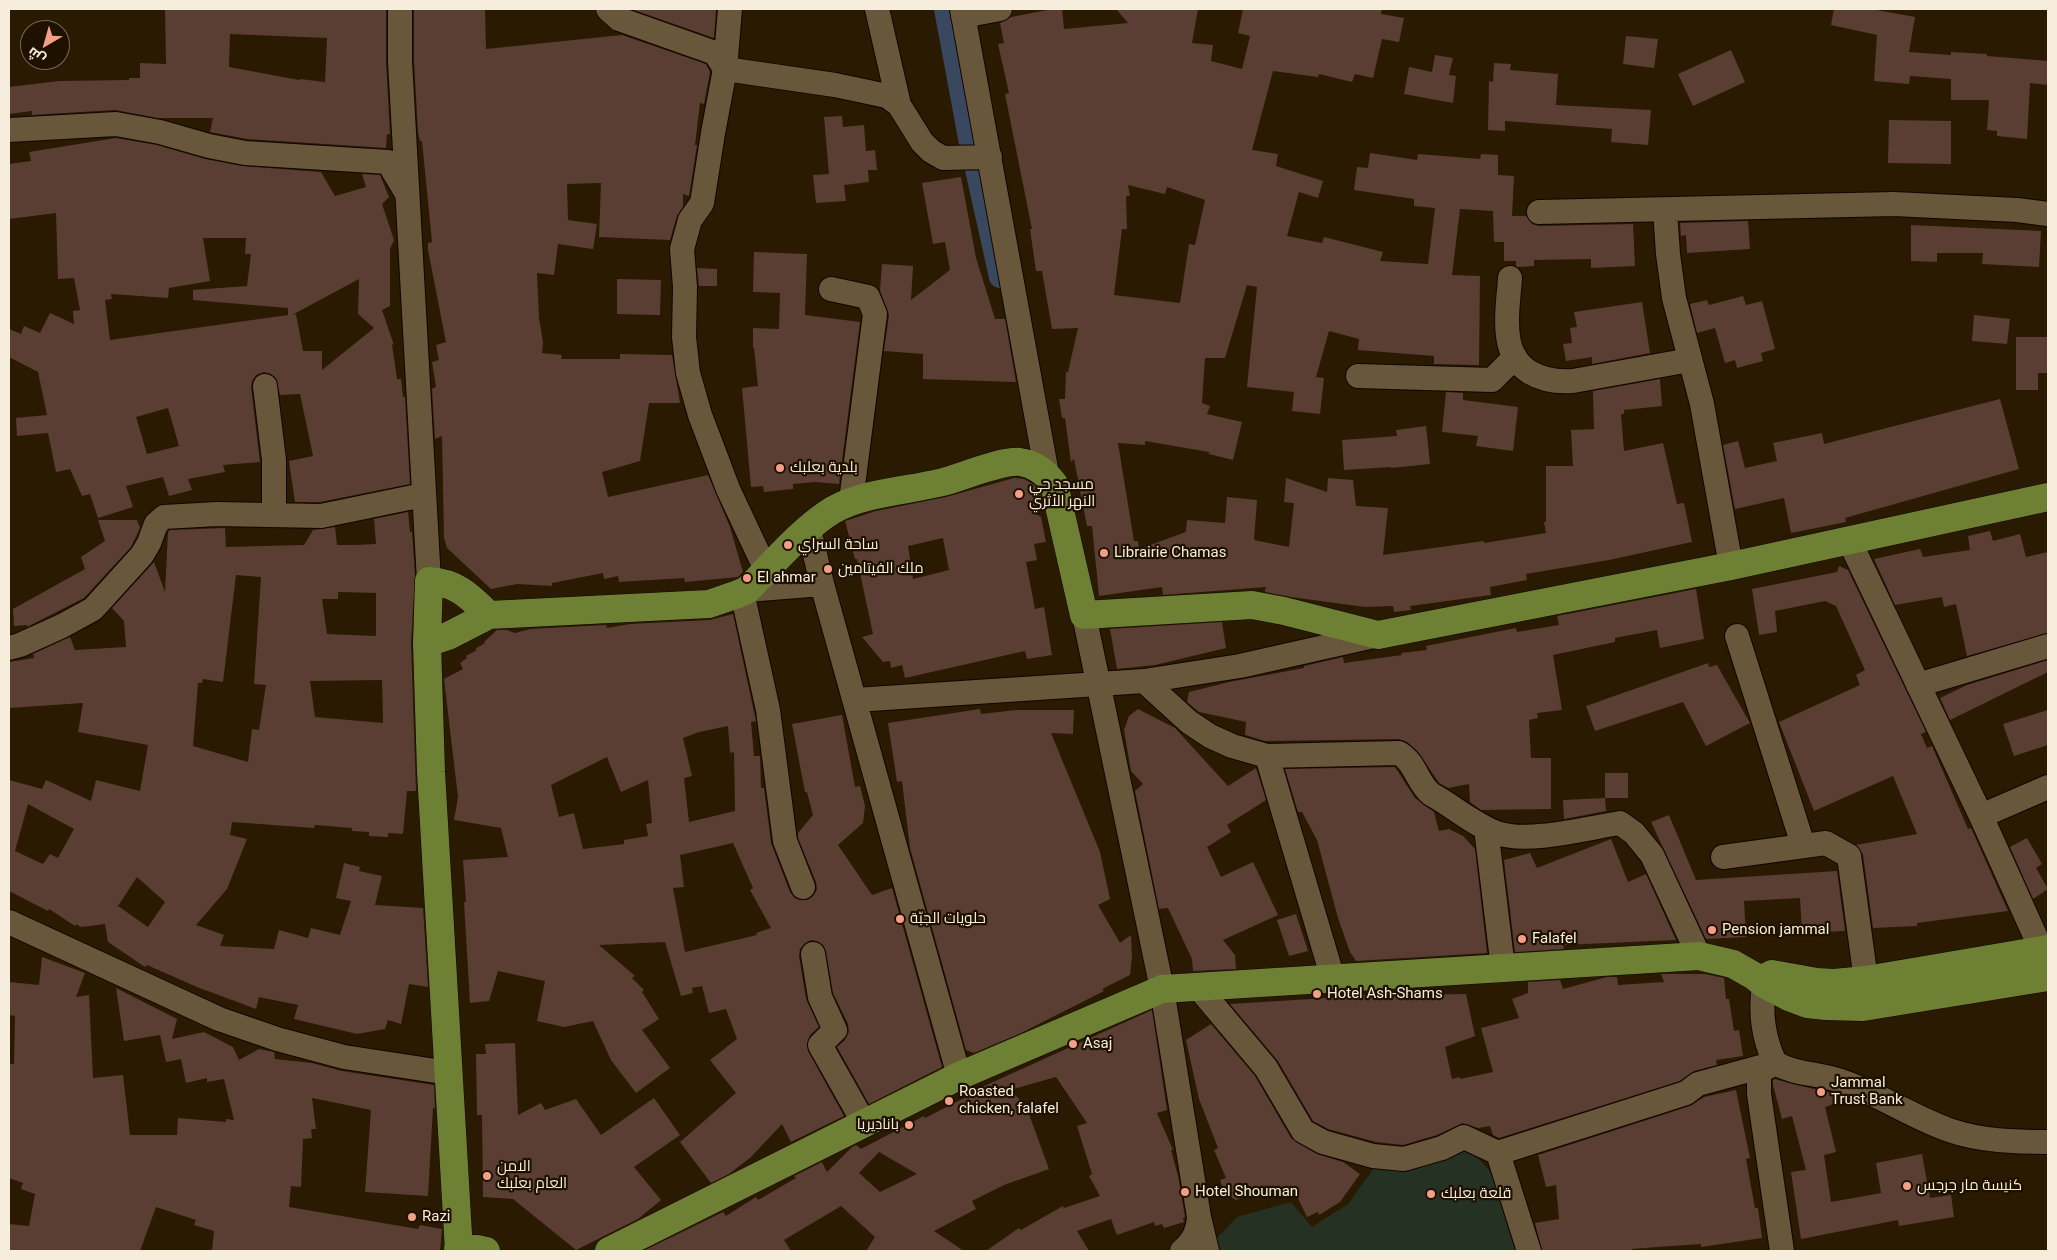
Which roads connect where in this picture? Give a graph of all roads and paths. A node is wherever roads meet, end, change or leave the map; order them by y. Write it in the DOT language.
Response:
graph roads {
  1 [pos="400,9"];
  2 [pos="608,9"];
  3 [pos="730,9"];
  4 [pos="877,9"];
  5 [pos="1000,9"];
  6 [pos="963,12"];
  7 [pos="725,70"];
  8 [pos="900,105"];
  9 [pos="9,130"];
  10 [pos="983,157"];
  11 [pos="408,196"];
  12 [pos="1665,210"];
  13 [pos="1539,212"];
  14 [pos="2048,214"];
  15 [pos="1510,278"];
  16 [pos="831,289"];
  17 [pos="1515,357"];
  18 [pos="1690,360"];
  19 [pos="1358,376"];
  20 [pos="265,386"];
  21 [pos="1047,474"];
  22 [pos="424,495"];
  23 [pos="2048,497"];
  24 [pos="851,501"];
  25 [pos="274,514"];
  26 [pos="809,529"];
  27 [pos="1849,540"];
  28 [pos="1731,566"];
  29 [pos="766,570"];
  30 [pos="429,581"];
  31 [pos="822,584"];
  32 [pos="744,591"];
  33 [pos="489,615"];
  34 [pos="1084,615"];
  35 [pos="1378,635"];
  36 [pos="1737,636"];
  37 [pos="427,643"];
  38 [pos="2048,646"];
  39 [pos="9,648"];
  40 [pos="1144,681"];
  41 [pos="1097,685"];
  42 [pos="1918,685"];
  43 [pos="855,700"];
  44 [pos="1267,756"];
  45 [pos="2048,787"];
  46 [pos="1981,816"];
  47 [pos="1486,828"];
  48 [pos="1803,845"];
  49 [pos="1723,857"];
  50 [pos="803,887"];
  51 [pos="9,922"];
  52 [pos="813,954"];
  53 [pos="1699,956"];
  54 [pos="2047,963"];
  55 [pos="1503,968"];
  56 [pos="1333,979"];
  57 [pos="1866,980"];
  58 [pos="1764,984"];
  59 [pos="1198,987"];
  60 [pos="1162,989"];
  61 [pos="1775,1063"];
  62 [pos="449,1073"];
  63 [pos="959,1076"];
  64 [pos="864,1124"];
  65 [pos="2048,1142"];
  66 [pos="1498,1153"];
  67 [pos="1199,1217"];
  68 [pos="458,1250"];
  69 [pos="486,1251"];
  70 [pos="609,1251"];
  71 [pos="1182,1251"];
  72 [pos="1207,1251"];
  73 [pos="1529,1251"];
  74 [pos="1782,1251"];
  1 -- 11 [label="street"];
  2 -- 7 [label="street"];
  3 -- 7 [label="street"];
  4 -- 8 [label="street"];
  5 -- 6 [label="street"];
  6 -- 10 [label="street"];
  7 -- 8 [label="street"];
  7 -- 29 [label="street"];
  8 -- 10 [label="street"];
  9 -- 11 [label="street"];
  10 -- 21 [label="street"];
  11 -- 22 [label="street"];
  12 -- 13 [label="street"];
  12 -- 14 [label="street"];
  12 -- 18 [label="street"];
  15 -- 17 [label="street"];
  16 -- 24 [label="street"];
  17 -- 18 [label="street"];
  17 -- 19 [label="street"];
  18 -- 28 [label="street"];
  20 -- 25 [label="street"];
  21 -- 24 [label="main road"];
  21 -- 34 [label="main road"];
  22 -- 25 [label="street"];
  22 -- 30 [label="street"];
  23 -- 27 [label="main road"];
  24 -- 26 [label="main road"];
  25 -- 39 [label="street"];
  26 -- 29 [label="main road"];
  26 -- 31 [label="street"];
  27 -- 28 [label="main road"];
  27 -- 42 [label="street"];
  28 -- 35 [label="main road"];
  29 -- 32 [label="main road"];
  30 -- 33 [label="main road"];
  30 -- 37 [label="main road"];
  31 -- 32 [label="street"];
  31 -- 43 [label="street"];
  32 -- 33 [label="main road"];
  32 -- 50 [label="street"];
  33 -- 37 [label="main road"];
  34 -- 35 [label="main road"];
  34 -- 41 [label="street"];
  35 -- 40 [label="street"];
  36 -- 48 [label="street"];
  37 -- 62 [label="main road"];
  38 -- 42 [label="street"];
  40 -- 41 [label="street"];
  40 -- 44 [label="street"];
  41 -- 43 [label="street"];
  41 -- 60 [label="street"];
  42 -- 46 [label="street"];
  43 -- 63 [label="street"];
  44 -- 47 [label="street"];
  44 -- 56 [label="street"];
  45 -- 46 [label="street"];
  46 -- 54 [label="street"];
  47 -- 53 [label="street"];
  47 -- 55 [label="street"];
  48 -- 49 [label="street"];
  48 -- 57 [label="street"];
  51 -- 62 [label="street"];
  52 -- 64 [label="street"];
  53 -- 55 [label="main road"];
  53 -- 58 [label="main road"];
  54 -- 57 [label="main road"];
  54 -- 58 [label="main road"];
  55 -- 56 [label="main road"];
  56 -- 59 [label="main road"];
  57 -- 58 [label="main road"];
  58 -- 61 [label="street"];
  59 -- 60 [label="main road"];
  59 -- 66 [label="street"];
  60 -- 63 [label="main road"];
  60 -- 67 [label="street"];
  61 -- 65 [label="street"];
  61 -- 66 [label="street"];
  61 -- 74 [label="street"];
  62 -- 68 [label="main road"];
  63 -- 64 [label="main road"];
  64 -- 70 [label="main road"];
  66 -- 73 [label="street"];
  67 -- 71 [label="street"];
  67 -- 72 [label="street"];
  68 -- 69 [label="main road"];
}
